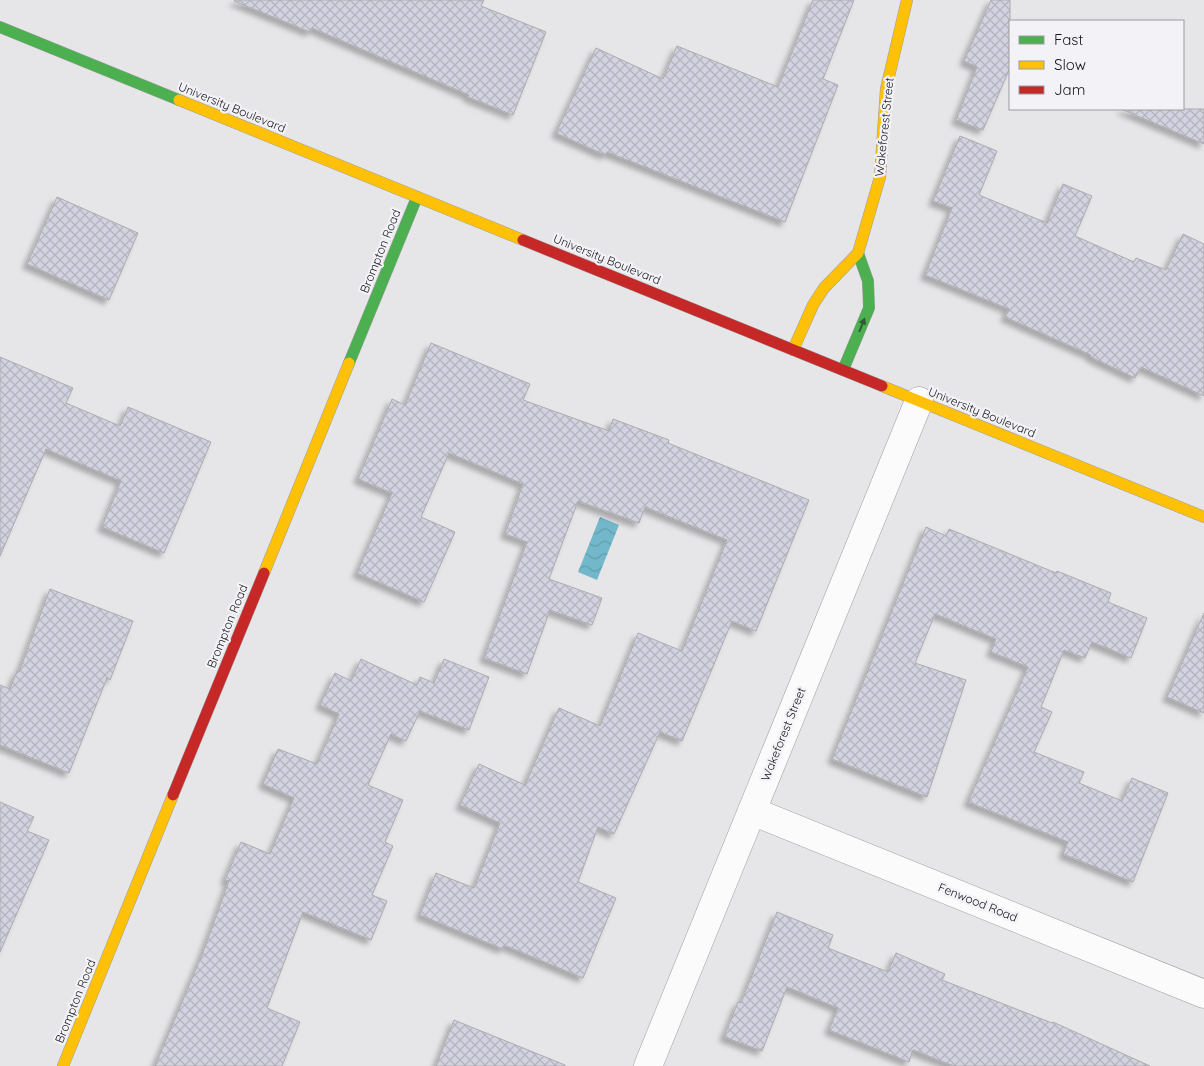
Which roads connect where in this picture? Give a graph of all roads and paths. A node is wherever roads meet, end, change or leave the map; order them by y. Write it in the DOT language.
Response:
graph roads {
  1 [pos="907,0"];
  2 [pos="0,27"];
  3 [pos="417,197"];
  4 [pos="858,253"];
  5 [pos="793,350"];
  6 [pos="844,370"];
  7 [pos="919,401"];
  8 [pos="1204,517"];
  9 [pos="752,811"];
  10 [pos="1204,994"];
  11 [pos="63,1066"];
  12 [pos="648,1066"];
  1 -- 4 [label="street, Wakeforest Street"];
  2 -- 3 [label="street, University Boulevard"];
  3 -- 5 [label="street, University Boulevard"];
  3 -- 11 [label="street, Brompton Road"];
  4 -- 5 [label="street, Wakeforest Street"];
  6 -- 4 [label="street, one-way"];
  5 -- 6 [label="street, University Boulevard"];
  6 -- 7 [label="street, University Boulevard"];
  7 -- 8 [label="street, University Boulevard"];
  7 -- 9 [label="street, Wakeforest Street"];
  9 -- 10 [label="street, Fenwood Road"];
  9 -- 12 [label="street, Wakeforest Street"];
}
